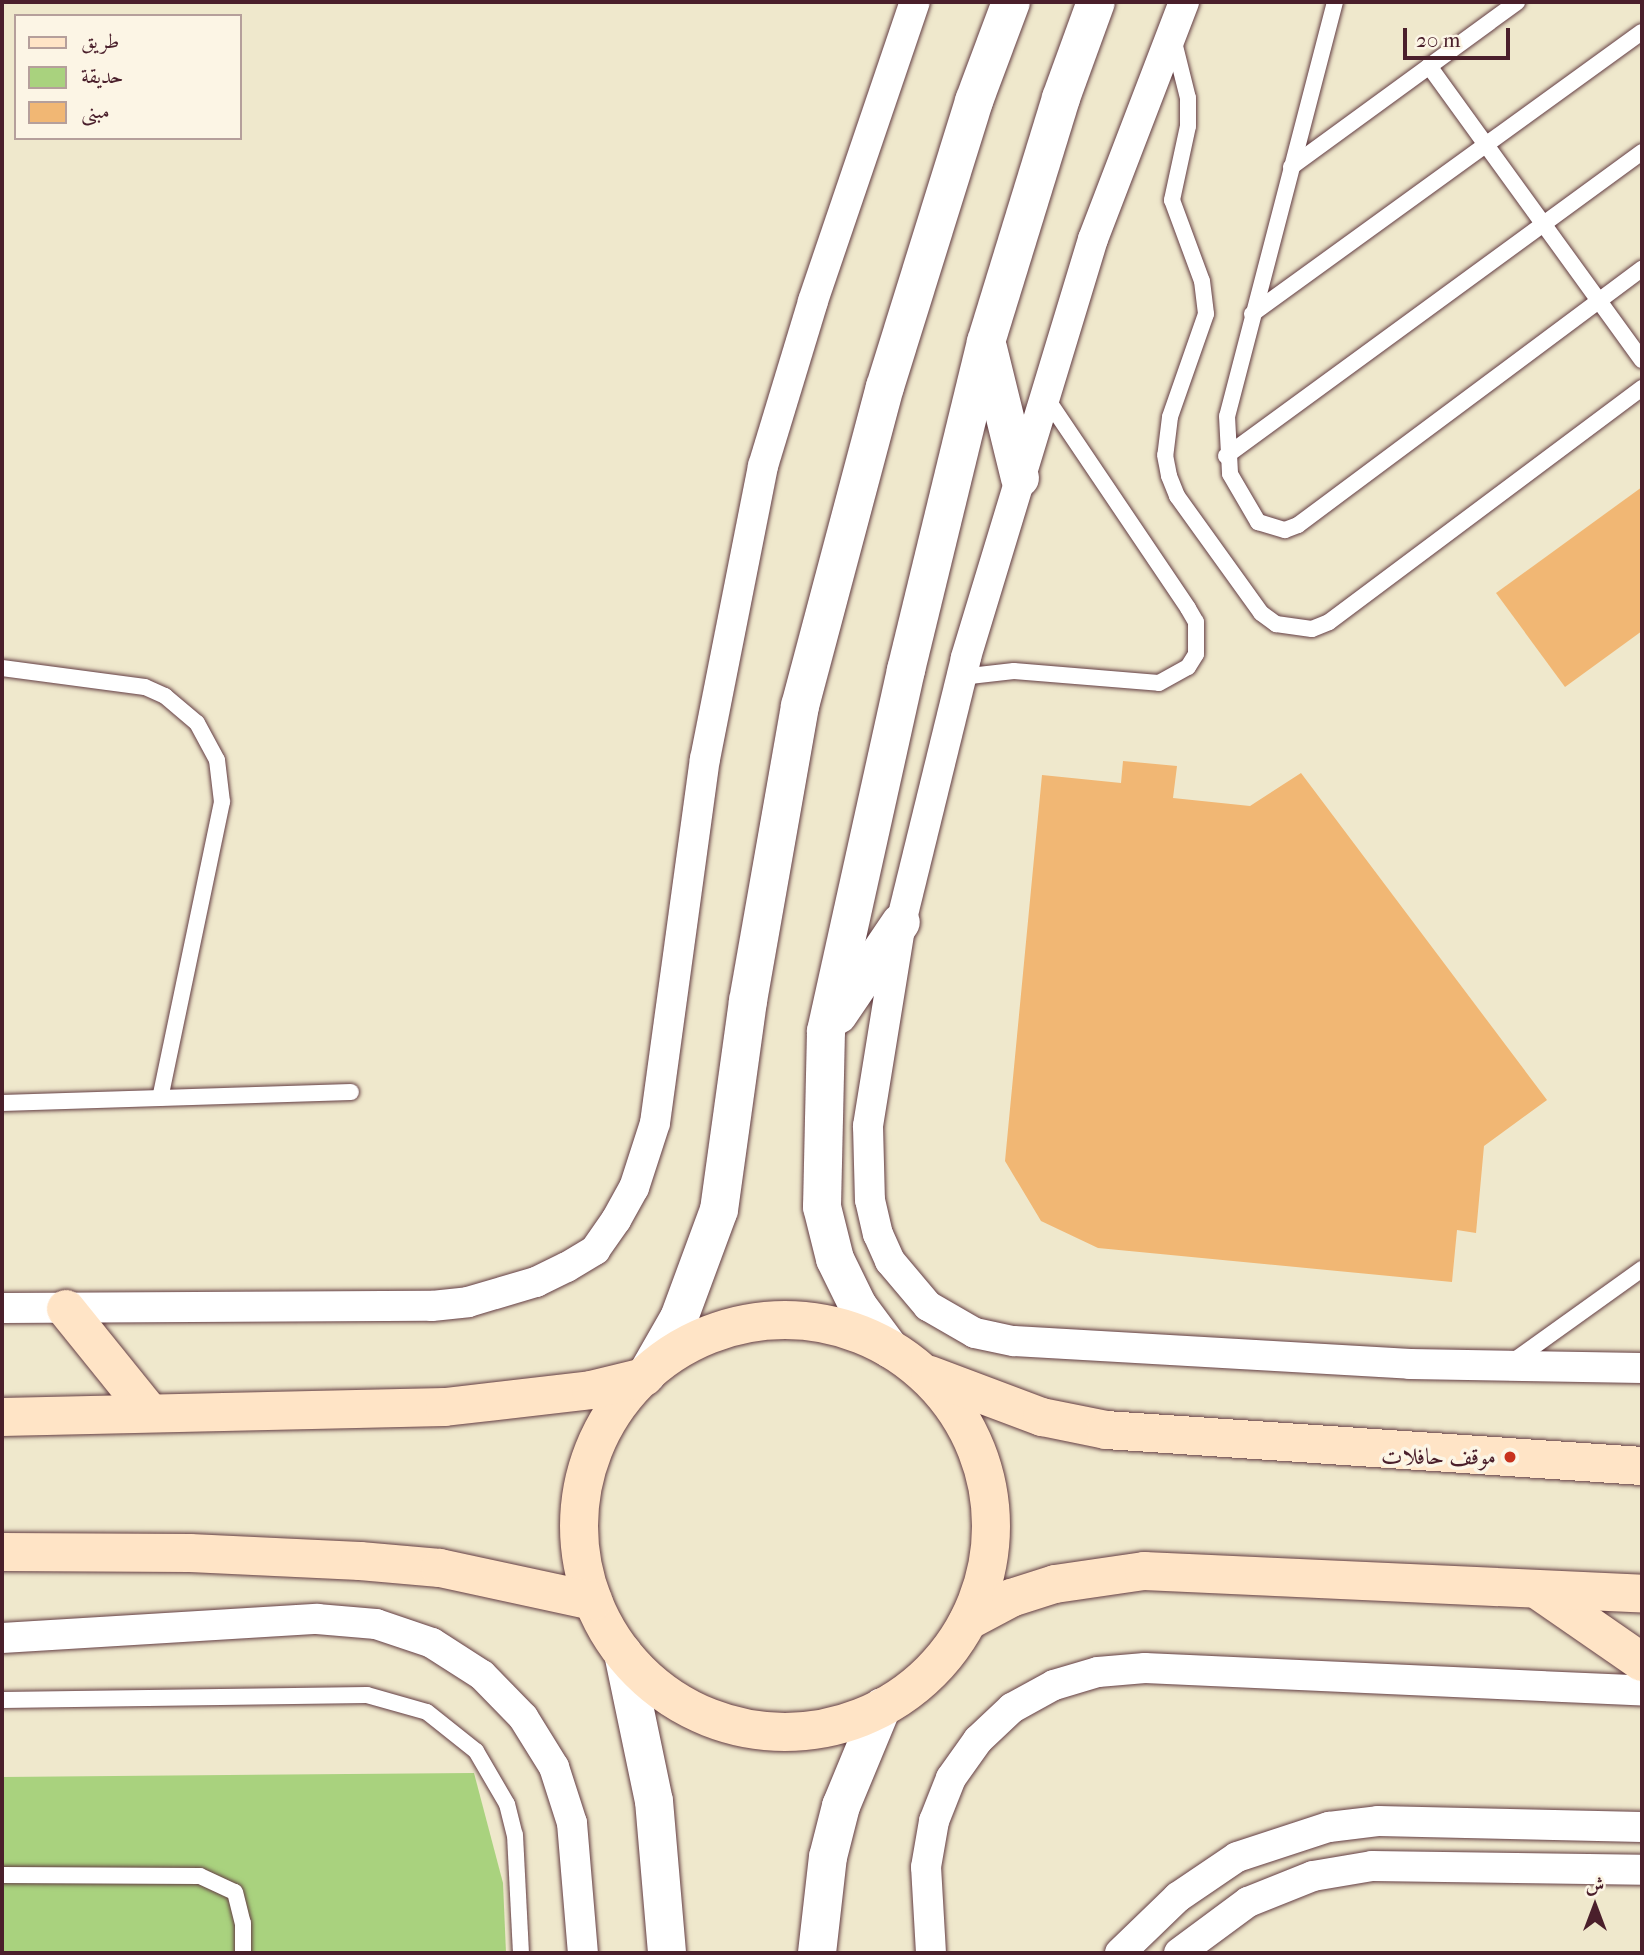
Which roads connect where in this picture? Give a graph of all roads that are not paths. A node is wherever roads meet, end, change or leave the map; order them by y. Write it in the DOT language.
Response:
graph roads {
  1 [pos="915,2"];
  2 [pos="1011,2"];
  3 [pos="1096,2"];
  4 [pos="1184,2"];
  5 [pos="1335,2"];
  6 [pos="1517,2"];
  7 [pos="1172,32"];
  8 [pos="1642,32"];
  9 [pos="1429,66"];
  10 [pos="1485,144"];
  11 [pos="1642,152"];
  12 [pos="1291,167"];
  13 [pos="1544,224"];
  14 [pos="1642,270"];
  15 [pos="1600,301"];
  16 [pos="1252,314"];
  17 [pos="986,342"];
  18 [pos="1642,360"];
  19 [pos="1642,388"];
  20 [pos="1045,396"];
  21 [pos="1226,456"];
  22 [pos="1020,478"];
  23 [pos="2,668"];
  24 [pos="961,677"];
  25 [pos="901,922"];
  26 [pos="827,1031"];
  27 [pos="351,1091"];
  28 [pos="160,1098"];
  29 [pos="2,1103"];
  30 [pos="1642,1269"];
  31 [pos="2,1308"];
  32 [pos="66,1309"];
  33 [pos="890,1349"];
  34 [pos="1507,1366"];
  35 [pos="1642,1368"];
  36 [pos="921,1371"];
  37 [pos="645,1375"];
  38 [pos="149,1412"];
  39 [pos="2,1417"];
  40 [pos="1642,1466"];
  41 [pos="2,1552"];
  42 [pos="1539,1591"];
  43 [pos="1642,1594"];
  44 [pos="593,1601"];
  45 [pos="968,1622"];
  46 [pos="2,1638"];
  47 [pos="623,1653"];
  48 [pos="1642,1662"];
  49 [pos="1642,1691"];
  50 [pos="2,1700"];
  51 [pos="883,1707"];
  52 [pos="1642,1827"];
  53 [pos="1642,1870"];
  54 [pos="2,1874"];
  55 [pos="243,1953"];
  56 [pos="521,1953"];
  57 [pos="583,1953"];
  58 [pos="667,1953"];
  59 [pos="817,1953"];
  60 [pos="932,1953"];
  61 [pos="1120,1953"];
  62 [pos="1179,1953"];
  1 -- 32 [label="street"];
  2 -- 37 [label="street"];
  3 -- 17 [label="street"];
  4 -- 7 [label="street"];
  5 -- 12 [label="lane"];
  6 -- 9 [label="lane"];
  7 -- 19 [label="lane"];
  7 -- 20 [label="street"];
  8 -- 10 [label="lane"];
  9 -- 10 [label="lane"];
  9 -- 12 [label="lane"];
  10 -- 13 [label="lane"];
  10 -- 16 [label="lane"];
  11 -- 13 [label="lane"];
  12 -- 16 [label="lane"];
  13 -- 15 [label="lane"];
  13 -- 21 [label="lane"];
  14 -- 15 [label="lane"];
  15 -- 18 [label="lane"];
  15 -- 21 [label="lane"];
  16 -- 21 [label="lane"];
  17 -- 22 [label="street"];
  17 -- 26 [label="street"];
  20 -- 22 [label="street"];
  20 -- 24 [label="lane"];
  22 -- 24 [label="street"];
  23 -- 28 [label="lane"];
  24 -- 25 [label="street"];
  25 -- 26 [label="street"];
  25 -- 34 [label="street"];
  26 -- 33 [label="street"];
  27 -- 28 [label="lane"];
  28 -- 29 [label="lane"];
  30 -- 34 [label="lane"];
  31 -- 32 [label="street"];
  32 -- 38 [label="main road"];
  33 -- 36 [label="main road"];
  33 -- 37 [label="main road"];
  34 -- 35 [label="street"];
  36 -- 40 [label="main road"];
  36 -- 45 [label="main road"];
  37 -- 38 [label="main road"];
  37 -- 44 [label="main road"];
  38 -- 39 [label="main road"];
  41 -- 44 [label="main road"];
  42 -- 43 [label="main road"];
  42 -- 45 [label="main road"];
  42 -- 48 [label="main road"];
  44 -- 47 [label="main road"];
  45 -- 51 [label="main road"];
  46 -- 57 [label="street"];
  47 -- 51 [label="main road"];
  47 -- 58 [label="street"];
  49 -- 60 [label="street"];
  50 -- 56 [label="lane"];
  51 -- 59 [label="street"];
  52 -- 61 [label="street"];
  53 -- 62 [label="street"];
  54 -- 55 [label="lane"];
}
